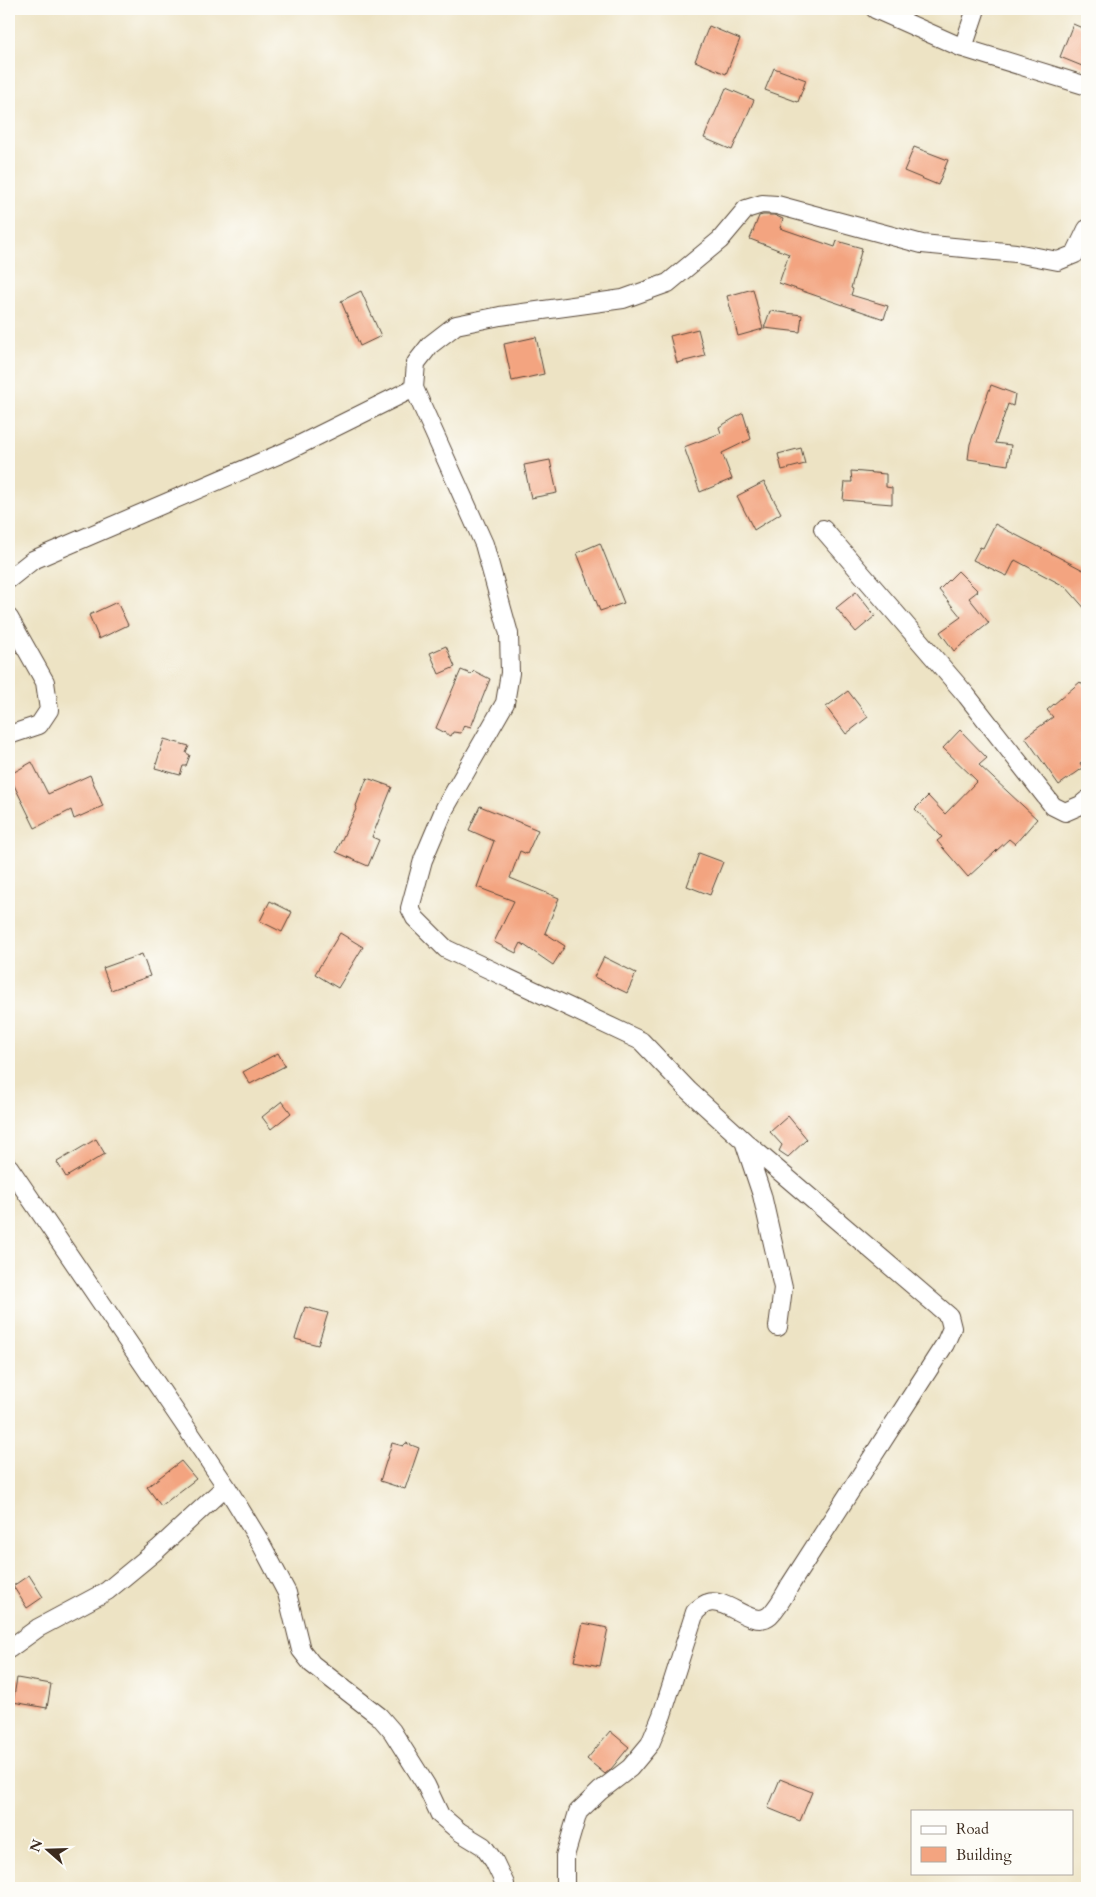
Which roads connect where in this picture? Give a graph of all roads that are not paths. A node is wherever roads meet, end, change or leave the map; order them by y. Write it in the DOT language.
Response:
graph roads {
  1 [pos="875,9"];
  2 [pos="976,9"];
  3 [pos="963,48"];
  4 [pos="1087,86"];
  5 [pos="1087,229"];
  6 [pos="414,388"];
  7 [pos="822,529"];
  8 [pos="9,579"];
  9 [pos="9,618"];
  10 [pos="9,735"];
  11 [pos="1087,800"];
  12 [pos="744,1141"];
  13 [pos="9,1166"];
  14 [pos="778,1327"];
  15 [pos="226,1486"];
  16 [pos="9,1649"];
  17 [pos="505,1888"];
  18 [pos="565,1888"];
  1 -- 3 [label="street"];
  2 -- 3 [label="street"];
  3 -- 4 [label="street"];
  5 -- 6 [label="street"];
  6 -- 8 [label="street"];
  6 -- 12 [label="street"];
  7 -- 11 [label="street"];
  9 -- 10 [label="street"];
  12 -- 14 [label="street"];
  12 -- 18 [label="street"];
  13 -- 15 [label="street"];
  15 -- 16 [label="street"];
  15 -- 17 [label="street"];
}
